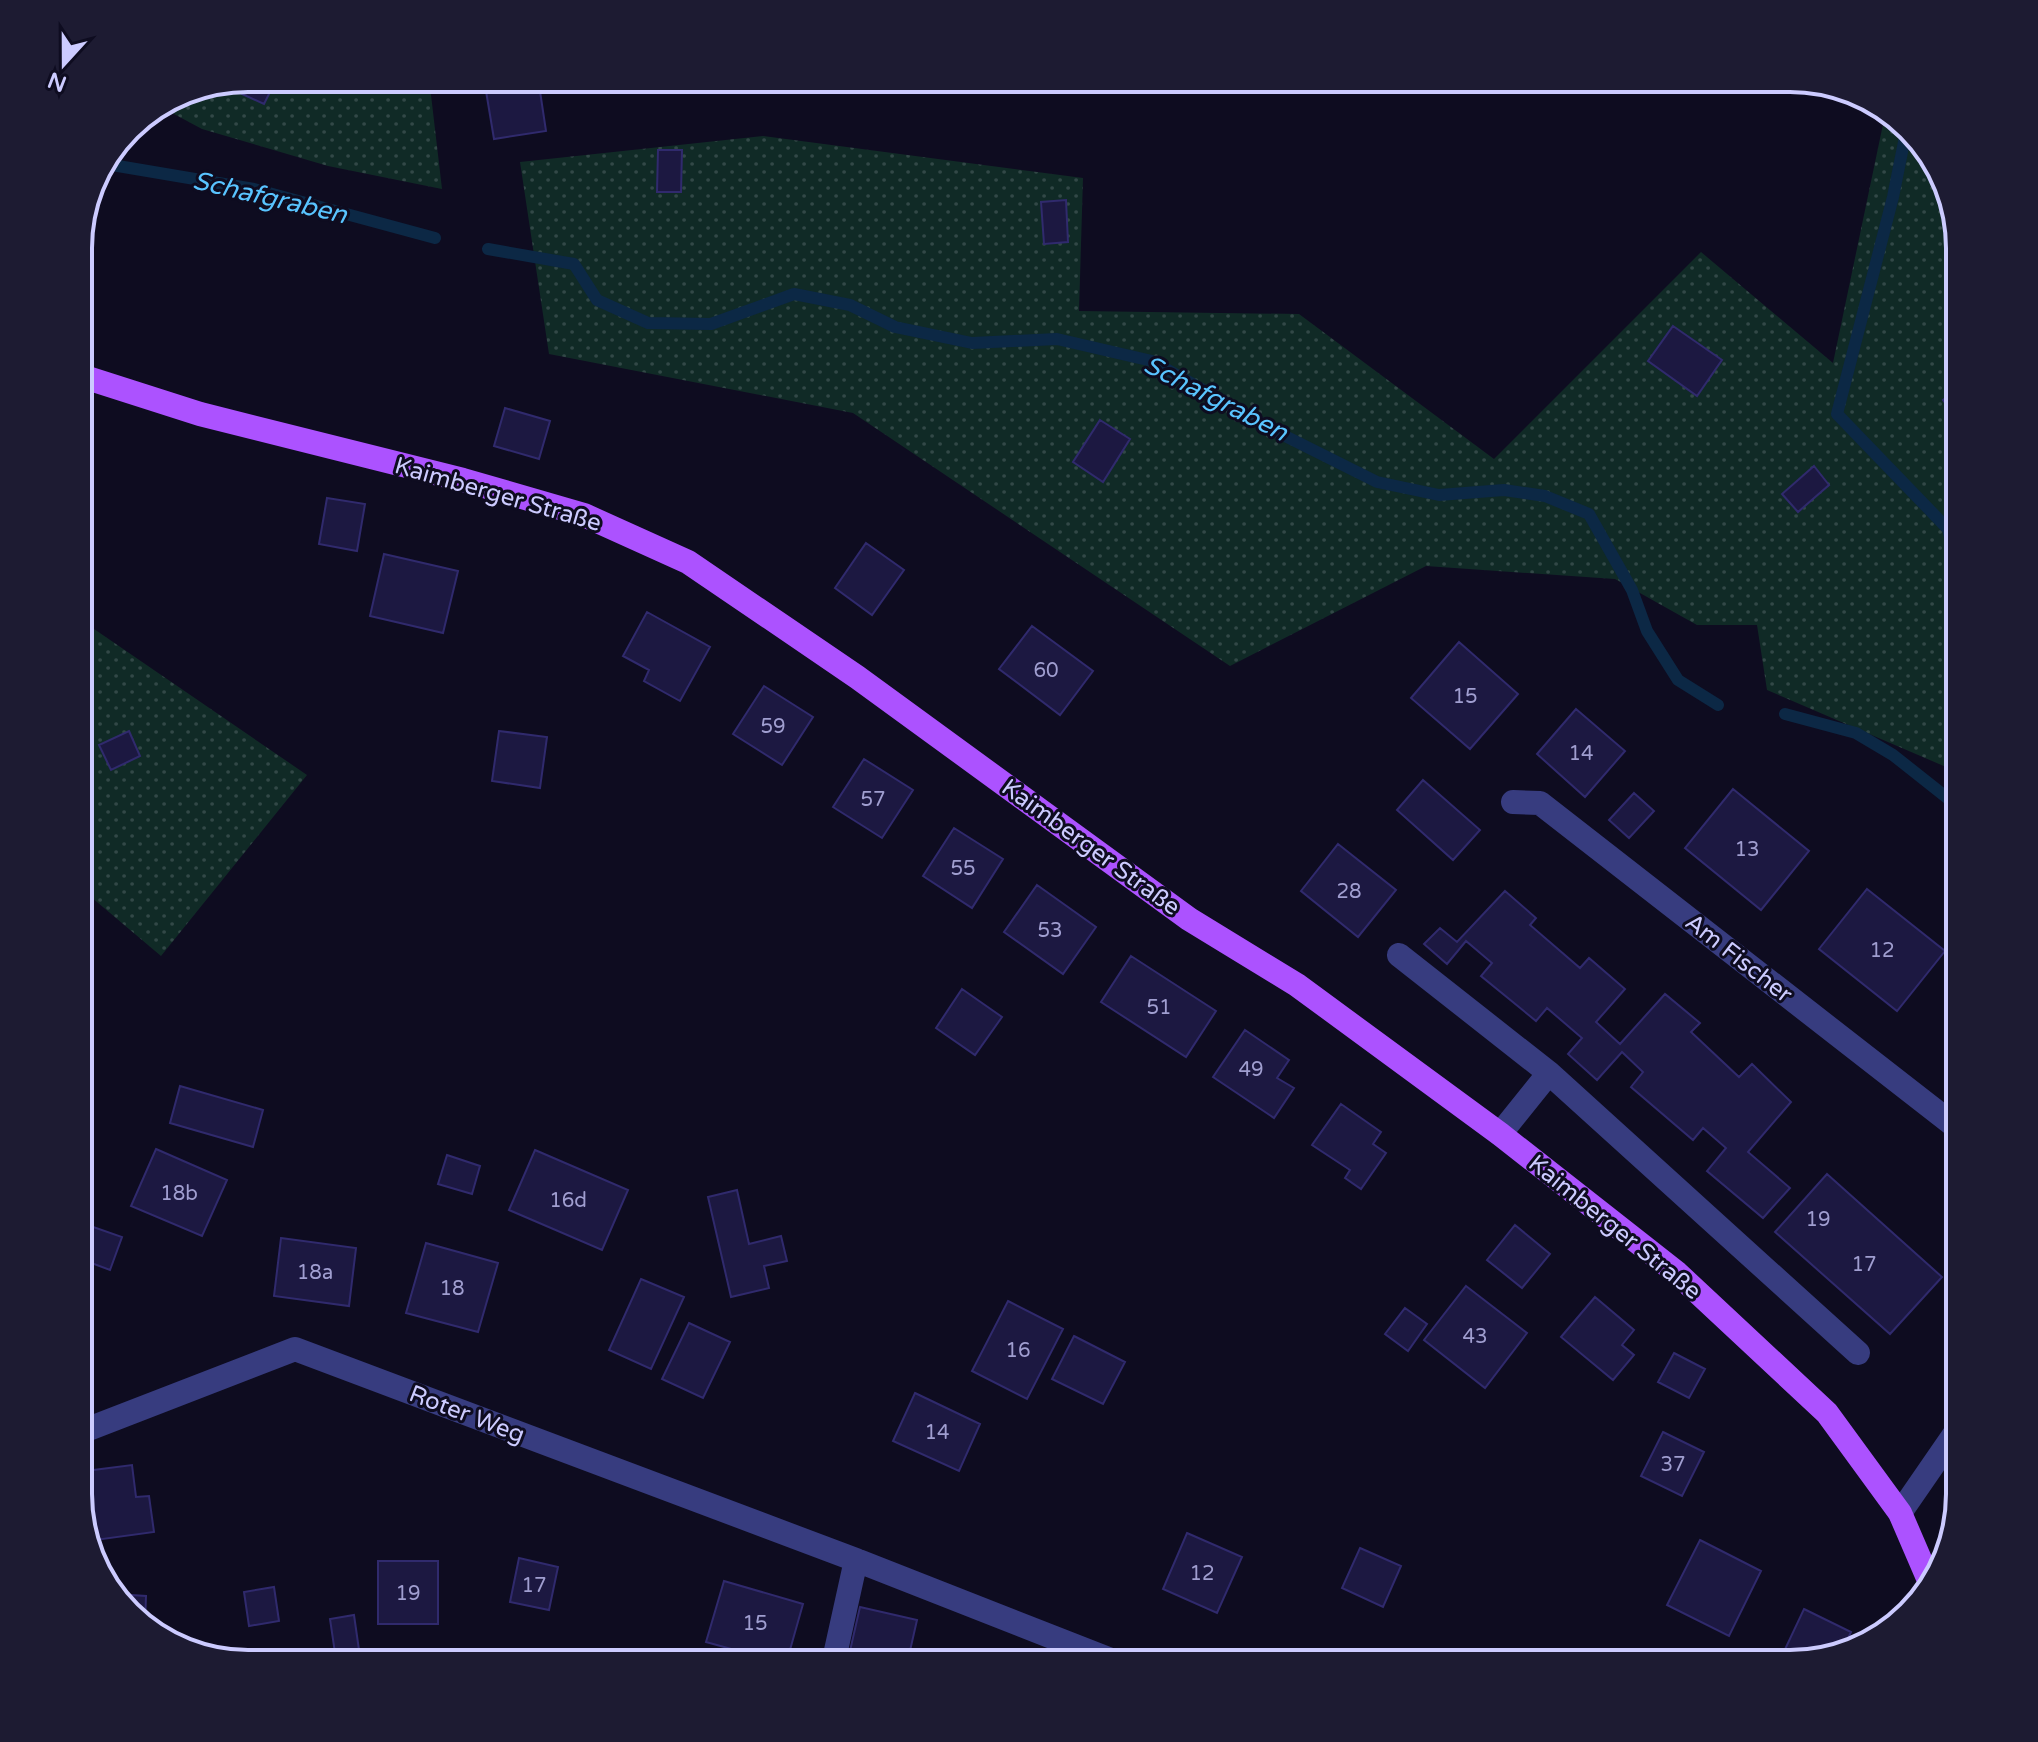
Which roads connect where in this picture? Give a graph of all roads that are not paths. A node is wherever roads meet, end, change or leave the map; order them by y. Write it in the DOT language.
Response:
graph roads {
  1 [pos="92,379"];
  2 [pos="1513,802"];
  3 [pos="1399,955"];
  4 [pos="1549,1073"];
  5 [pos="1946,1119"];
  6 [pos="1500,1134"];
  7 [pos="1858,1353"];
  8 [pos="92,1428"];
  9 [pos="1946,1446"];
  10 [pos="1900,1513"];
  11 [pos="856,1560"];
  12 [pos="1925,1572"];
  13 [pos="836,1650"];
  14 [pos="1085,1650"];
  1 -- 6 [label="main road, Kaimberger Straße"];
  2 -- 5 [label="street, Am Fischer"];
  3 -- 4 [label="street"];
  4 -- 6 [label="street"];
  4 -- 7 [label="street"];
  6 -- 10 [label="main road, Kaimberger Straße"];
  8 -- 11 [label="street, Roter Weg"];
  9 -- 10 [label="street"];
  10 -- 12 [label="main road, Kaimberger Straße"];
  11 -- 13 [label="street"];
  11 -- 14 [label="street, Roter Weg"];
}
